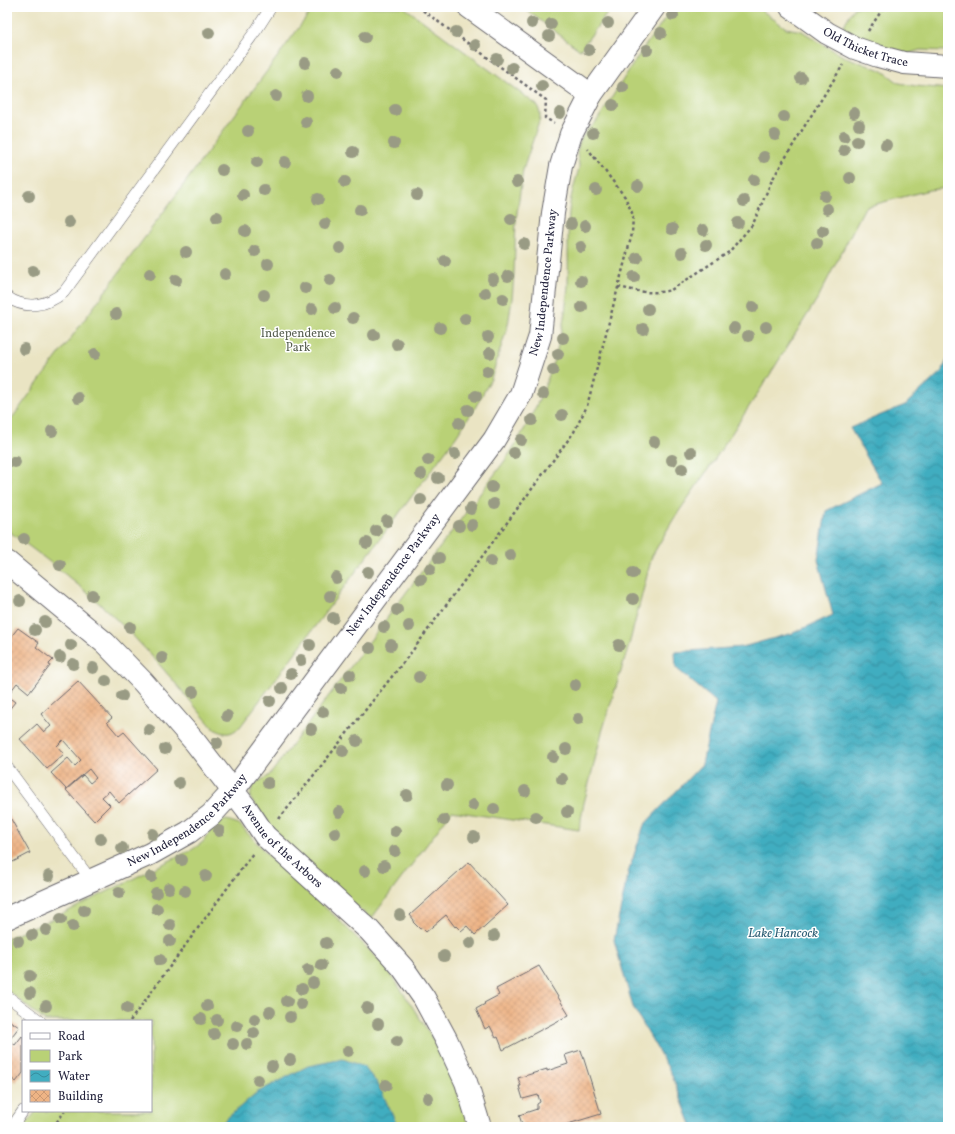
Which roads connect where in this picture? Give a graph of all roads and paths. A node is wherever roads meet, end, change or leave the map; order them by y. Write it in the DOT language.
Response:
graph roads {
  1 [pos="271,7"];
  2 [pos="418,7"];
  3 [pos="469,7"];
  4 [pos="654,7"];
  5 [pos="791,7"];
  6 [pos="884,7"];
  7 [pos="855,48"];
  8 [pos="948,66"];
  9 [pos="591,94"];
  10 [pos="571,134"];
  11 [pos="618,287"];
  12 [pos="7,297"];
  13 [pos="7,562"];
  14 [pos="7,768"];
  15 [pos="233,791"];
  16 [pos="265,836"];
  17 [pos="91,880"];
  18 [pos="7,918"];
  19 [pos="7,996"];
  20 [pos="39,1020"];
  21 [pos="131,1020"];
  22 [pos="22,1112"];
  23 [pos="64,1112"];
  24 [pos="12,1127"];
  25 [pos="53,1127"];
  26 [pos="480,1127"];
  1 -- 12 [label="lane"];
  2 -- 10 [label="path"];
  3 -- 9 [label="street"];
  4 -- 9 [label="street, New Independence Parkway"];
  5 -- 7 [label="street, Old Thicket Trace"];
  6 -- 7 [label="path"];
  7 -- 8 [label="street, Old Thicket Trace"];
  7 -- 11 [label="path"];
  9 -- 10 [label="street, New Independence Parkway"];
  10 -- 11 [label="path"];
  10 -- 15 [label="street, New Independence Parkway"];
  11 -- 16 [label="path"];
  13 -- 15 [label="street, Avenue of the Arbors"];
  14 -- 17 [label="lane"];
  15 -- 16 [label="street, Avenue of the Arbors"];
  15 -- 17 [label="street, New Independence Parkway"];
  16 -- 21 [label="path"];
  16 -- 26 [label="street, Avenue of the Arbors"];
  17 -- 18 [label="street, New Independence Parkway"];
  19 -- 20 [label="lane"];
  22 -- 24 [label="lane"];
  23 -- 25 [label="path"];
}
